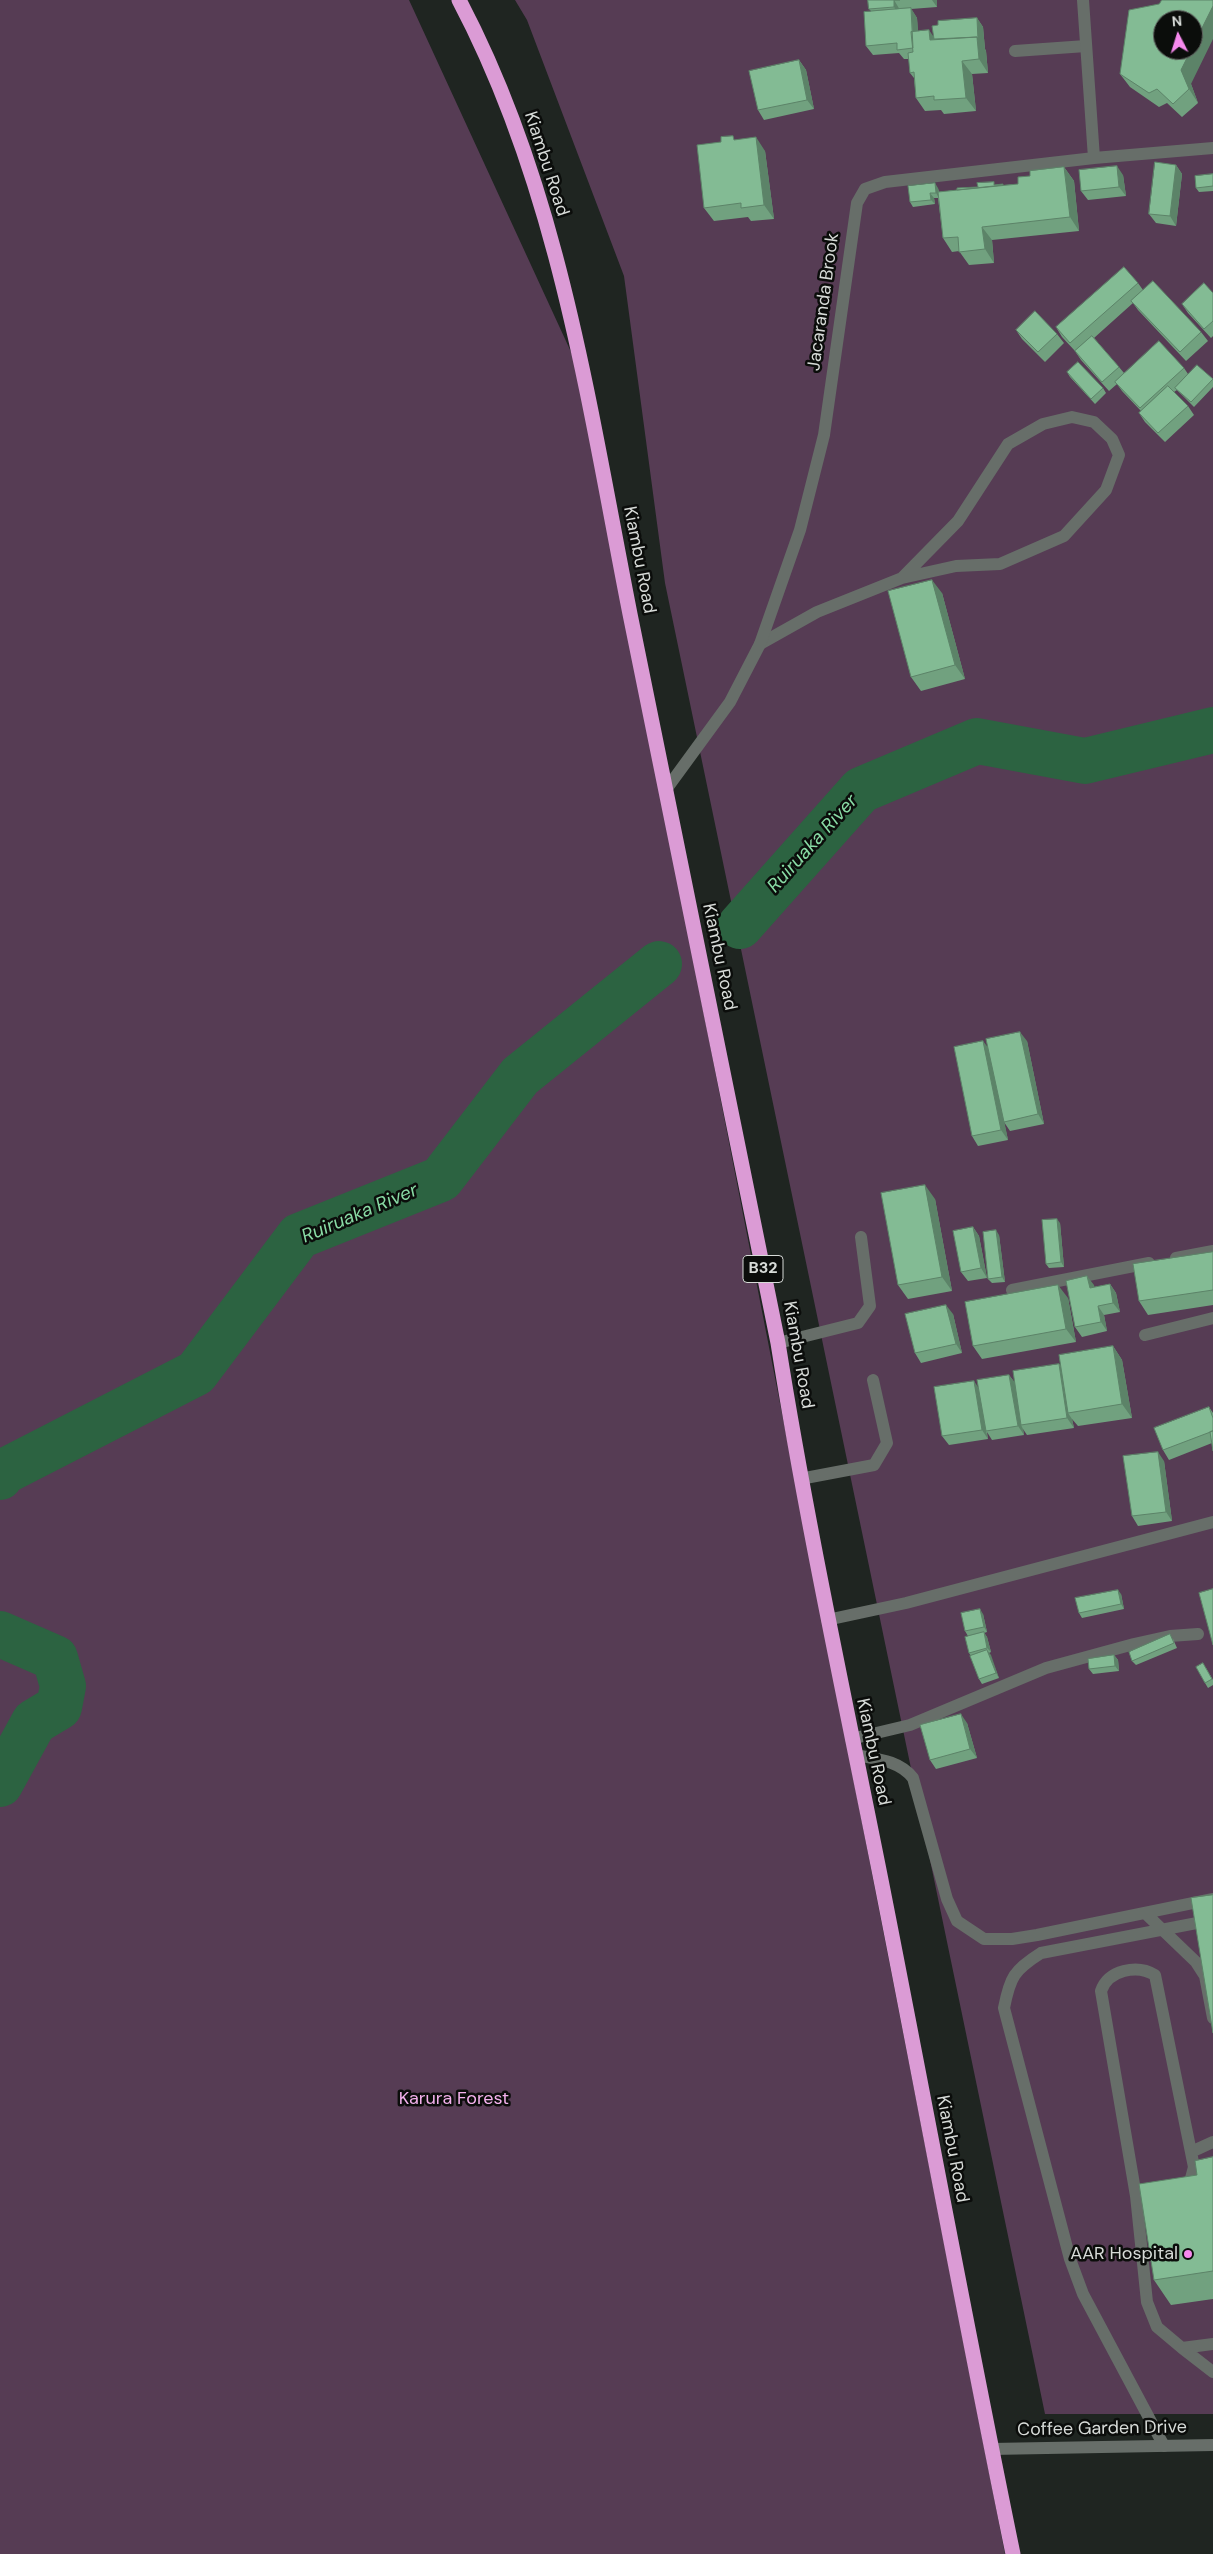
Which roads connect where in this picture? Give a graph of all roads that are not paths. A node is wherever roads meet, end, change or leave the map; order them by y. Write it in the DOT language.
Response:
graph roads {
  1 [pos="458,0"];
  2 [pos="1083,0"];
  3 [pos="1086,46"];
  4 [pos="1015,51"];
  5 [pos="1213,148"];
  6 [pos="1094,158"];
  7 [pos="902,578"];
  8 [pos="760,644"];
  9 [pos="666,791"];
  10 [pos="861,1237"];
  11 [pos="1213,1251"];
  12 [pos="1012,1290"];
  13 [pos="1213,1318"];
  14 [pos="1145,1335"];
  15 [pos="778,1343"];
  16 [pos="873,1380"];
  17 [pos="800,1479"];
  18 [pos="1213,1522"];
  19 [pos="827,1620"];
  20 [pos="1198,1634"];
  21 [pos="851,1739"];
  22 [pos="855,1754"];
  23 [pos="1213,1899"];
  24 [pos="1145,1913"];
  25 [pos="1213,1920"];
  26 [pos="1163,1930"];
  27 [pos="1213,2018"];
  28 [pos="1213,2142"];
  29 [pos="1191,2152"];
  30 [pos="1136,2196"];
  31 [pos="1213,2344"];
  32 [pos="1182,2348"];
  33 [pos="1213,2372"];
  34 [pos="1213,2445"];
  35 [pos="1164,2446"];
  36 [pos="992,2449"];
  37 [pos="1013,2554"];
  1 -- 9 [label="highway, Kiambu Road / B32"];
  2 -- 3 [label="street"];
  3 -- 4 [label="street"];
  3 -- 6 [label="street"];
  5 -- 6 [label="street, Jacaranda Brook"];
  6 -- 8 [label="street, Jacaranda Brook"];
  7 -- 7 [label="street"];
  7 -- 8 [label="street"];
  8 -- 9 [label="street, Jacaranda Brook"];
  9 -- 15 [label="highway, Kiambu Road / B32"];
  10 -- 15 [label="street"];
  11 -- 12 [label="street"];
  13 -- 14 [label="street"];
  15 -- 17 [label="highway, Kiambu Road / B32"];
  16 -- 17 [label="street"];
  17 -- 19 [label="highway, Kiambu Road / B32"];
  18 -- 19 [label="street"];
  19 -- 21 [label="highway, Kiambu Road / B32"];
  20 -- 21 [label="street"];
  21 -- 22 [label="highway, Kiambu Road / B32"];
  22 -- 24 [label="street"];
  22 -- 36 [label="highway, Kiambu Road / B32"];
  23 -- 24 [label="street"];
  24 -- 26 [label="street"];
  25 -- 26 [label="street"];
  26 -- 27 [label="street"];
  26 -- 35 [label="street"];
  28 -- 29 [label="street"];
  29 -- 30 [label="street"];
  29 -- 30 [label="street"];
  30 -- 32 [label="street"];
  31 -- 32 [label="street"];
  32 -- 33 [label="street"];
  34 -- 35 [label="street, Coffee Garden Drive"];
  35 -- 36 [label="street, Coffee Garden Drive"];
  36 -- 37 [label="highway, Kiambu Road / B32"];
}
